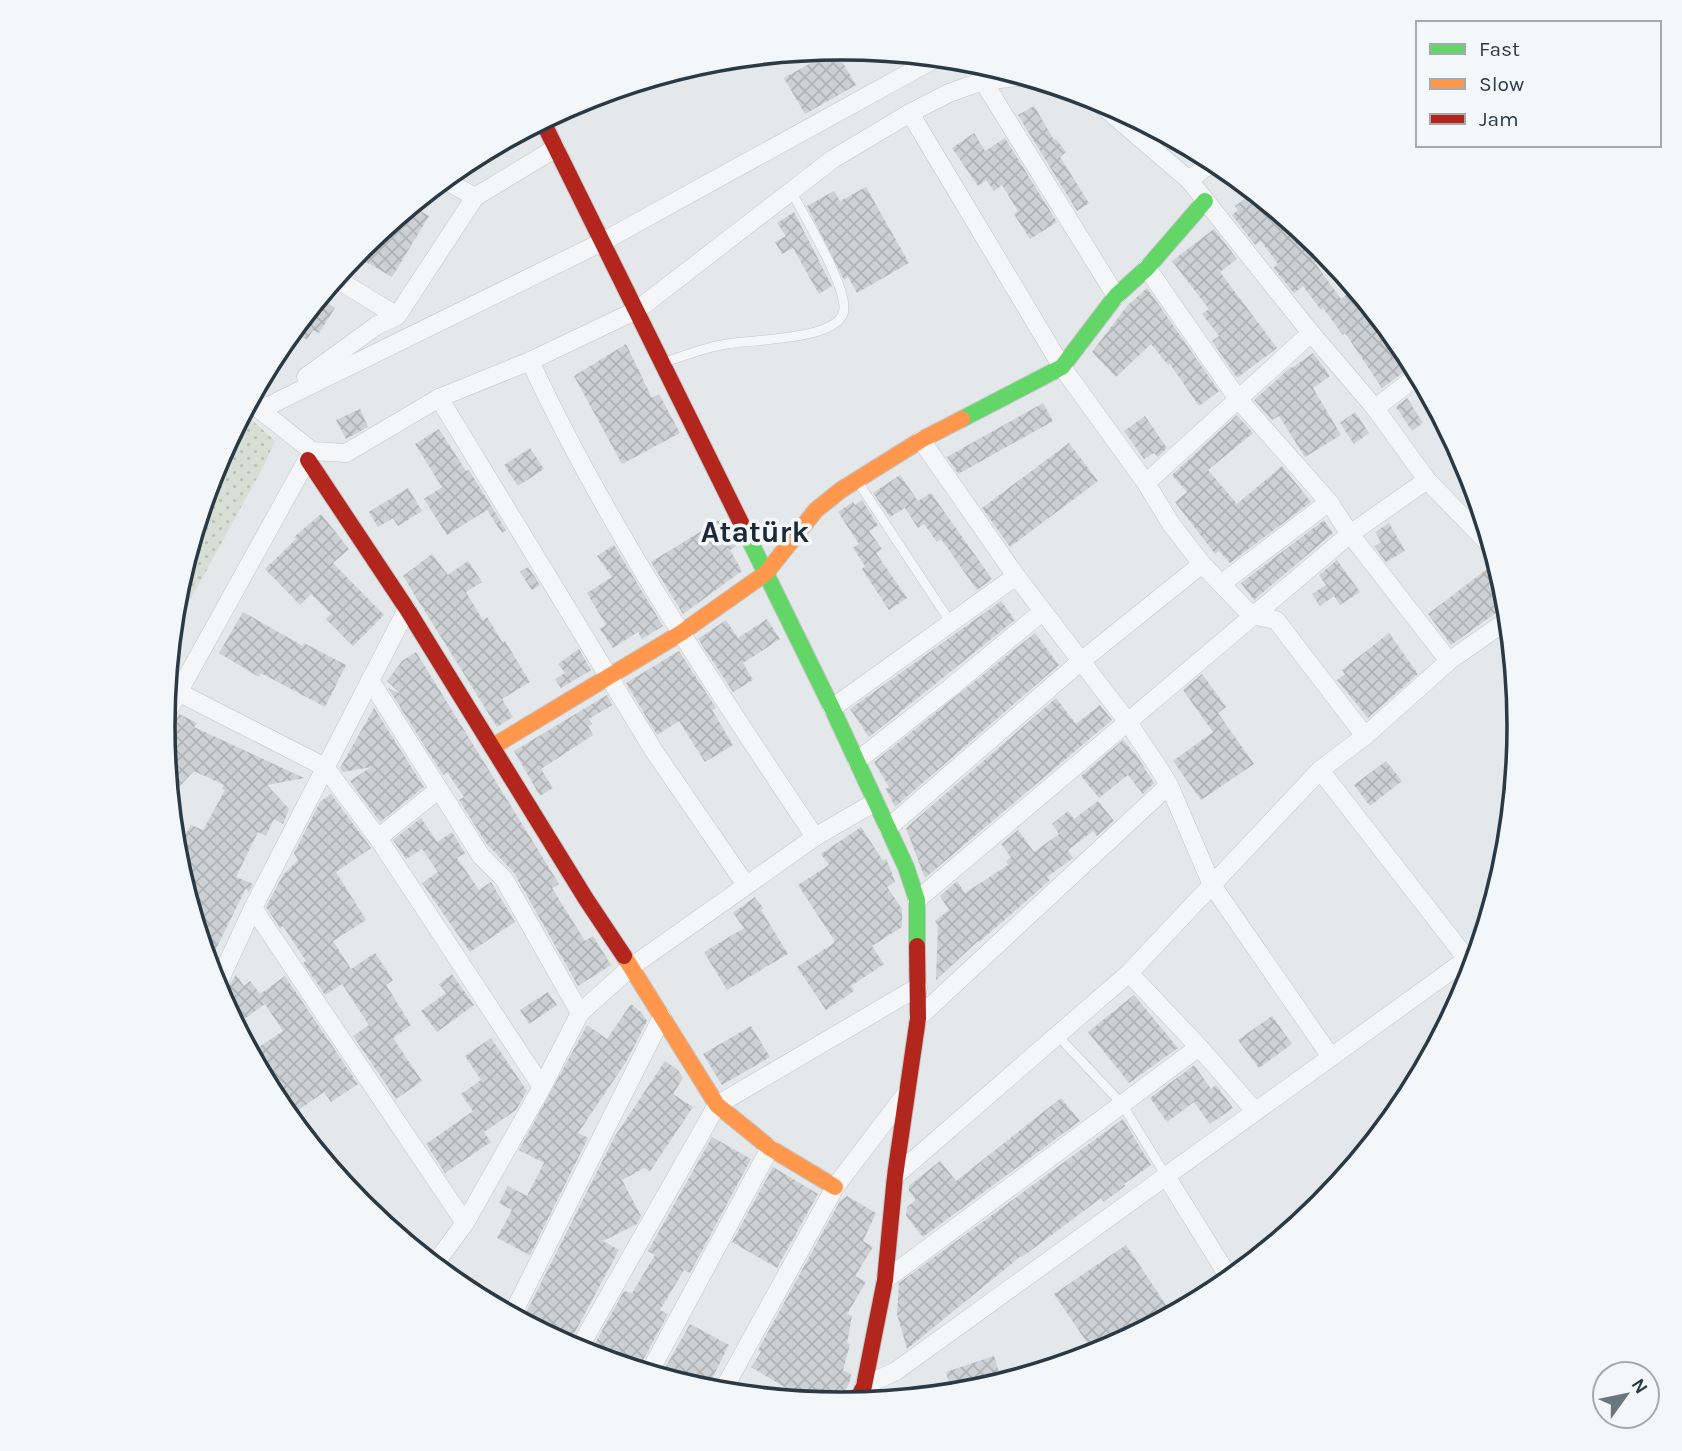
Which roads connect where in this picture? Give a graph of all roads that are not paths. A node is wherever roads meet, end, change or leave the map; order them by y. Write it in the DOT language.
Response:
graph roads {
  1 [pos="924,65"];
  2 [pos="1001,79"];
  3 [pos="984,81"];
  4 [pos="910,113"];
  5 [pos="1124,123"];
  6 [pos="546,128"];
  7 [pos="556,148"];
  8 [pos="1205,168"];
  9 [pos="1189,180"];
  10 [pos="453,185"];
  11 [pos="791,191"];
  12 [pos="475,197"];
  13 [pos="1205,201"];
  14 [pos="602,242"];
  15 [pos="1147,268"];
  16 [pos="343,283"];
  17 [pos="1116,296"];
  18 [pos="637,310"];
  19 [pos="397,316"];
  20 [pos="1311,333"];
  21 [pos="530,361"];
  22 [pos="663,363"];
  23 [pos="1062,368"];
  24 [pos="1411,381"];
  25 [pos="439,398"];
  26 [pos="1238,399"];
  27 [pos="258,403"];
  28 [pos="258,404"];
  29 [pos="256,408"];
  30 [pos="1375,408"];
  31 [pos="921,440"];
  32 [pos="310,456"];
  33 [pos="857,480"];
  34 [pos="1427,480"];
  35 [pos="1146,483"];
  36 [pos="1329,502"];
  37 [pos="1478,533"];
  38 [pos="1350,534"];
  39 [pos="1202,564"];
  40 [pos="766,573"];
  41 [pos="1016,576"];
  42 [pos="1221,584"];
  43 [pos="407,609"];
  44 [pos="1042,612"];
  45 [pos="1251,615"];
  46 [pos="951,623"];
  47 [pos="1499,626"];
  48 [pos="681,633"];
  49 [pos="1449,661"];
  50 [pos="1080,662"];
  51 [pos="610,677"];
  52 [pos="370,680"];
  53 [pos="180,692"];
  54 [pos="176,699"];
  55 [pos="832,708"];
  56 [pos="1127,721"];
  57 [pos="1365,736"];
  58 [pos="492,747"];
  59 [pos="857,761"];
  60 [pos="325,767"];
  61 [pos="1320,770"];
  62 [pos="1169,785"];
  63 [pos="438,790"];
  64 [pos="875,802"];
  65 [pos="888,828"];
  66 [pos="815,837"];
  67 [pos="378,838"];
  68 [pos="746,885"];
  69 [pos="1212,885"];
  70 [pos="918,900"];
  71 [pos="253,908"];
  72 [pos="1465,958"];
  73 [pos="631,967"];
  74 [pos="1459,972"];
  75 [pos="223,973"];
  76 [pos="1129,973"];
  77 [pos="918,987"];
  78 [pos="580,1013"];
  79 [pos="662,1017"];
  80 [pos="918,1018"];
  81 [pos="1057,1035"];
  82 [pos="1199,1047"];
  83 [pos="1331,1057"];
  84 [pos="542,1087"];
  85 [pos="907,1092"];
  86 [pos="1122,1104"];
  87 [pos="717,1105"];
  88 [pos="1255,1111"];
  89 [pos="770,1148"];
  90 [pos="895,1176"];
  91 [pos="1166,1176"];
  92 [pos="835,1188"];
  93 [pos="465,1223"];
  94 [pos="440,1257"];
  95 [pos="1224,1270"];
  96 [pos="885,1280"];
  97 [pos="516,1307"];
  98 [pos="584,1340"];
  99 [pos="654,1364"];
  100 [pos="728,1382"];
  101 [pos="861,1391"];
  102 [pos="865,1391"];
  1 -- 14 [label="street"];
  2 -- 3 [label="street"];
  3 -- 4 [label="street"];
  3 -- 17 [label="street"];
  4 -- 11 [label="street"];
  4 -- 23 [label="street"];
  5 -- 9 [label="street"];
  6 -- 7 [label="street"];
  7 -- 12 [label="street"];
  7 -- 14 [label="street"];
  8 -- 9 [label="street"];
  9 -- 13 [label="street"];
  10 -- 12 [label="street"];
  11 -- 18 [label="street"];
  11 -- 22 [label="lane"];
  12 -- 19 [label="street"];
  13 -- 15 [label="street"];
  13 -- 20 [label="street"];
  14 -- 18 [label="street"];
  14 -- 28 [label="street"];
  15 -- 17 [label="street"];
  15 -- 26 [label="street"];
  16 -- 19 [label="street"];
  17 -- 23 [label="street"];
  18 -- 21 [label="street"];
  18 -- 22 [label="street"];
  19 -- 27 [label="street"];
  20 -- 26 [label="street"];
  20 -- 30 [label="street"];
  21 -- 25 [label="street"];
  21 -- 48 [label="street"];
  22 -- 40 [label="street"];
  23 -- 31 [label="street"];
  23 -- 35 [label="street"];
  24 -- 30 [label="street"];
  25 -- 32 [label="street"];
  25 -- 51 [label="street"];
  26 -- 35 [label="street"];
  26 -- 36 [label="street"];
  29 -- 32 [label="street"];
  30 -- 34 [label="street"];
  31 -- 33 [label="street"];
  31 -- 41 [label="street"];
  32 -- 43 [label="street"];
  32 -- 53 [label="street"];
  33 -- 40 [label="street"];
  33 -- 46 [label="lane"];
  34 -- 37 [label="street"];
  34 -- 38 [label="street"];
  35 -- 39 [label="street"];
  36 -- 38 [label="street"];
  36 -- 42 [label="street"];
  38 -- 45 [label="street"];
  38 -- 49 [label="street"];
  39 -- 42 [label="street"];
  39 -- 50 [label="street"];
  40 -- 48 [label="street"];
  40 -- 55 [label="street"];
  41 -- 44 [label="street"];
  41 -- 46 [label="street"];
  42 -- 45 [label="street"];
  43 -- 52 [label="street"];
  43 -- 58 [label="street"];
  44 -- 50 [label="street"];
  44 -- 59 [label="street"];
  45 -- 56 [label="street"];
  45 -- 57 [label="street"];
  46 -- 55 [label="street"];
  47 -- 49 [label="street"];
  48 -- 51 [label="street"];
  48 -- 66 [label="street"];
  49 -- 57 [label="street"];
  50 -- 56 [label="street"];
  50 -- 65 [label="street"];
  51 -- 58 [label="street"];
  51 -- 68 [label="street"];
  52 -- 60 [label="street"];
  52 -- 63 [label="street"];
  53 -- 54 [label="street"];
  53 -- 60 [label="street"];
  55 -- 59 [label="street"];
  56 -- 62 [label="street"];
  56 -- 70 [label="street"];
  57 -- 61 [label="street"];
  58 -- 73 [label="street"];
  59 -- 64 [label="street"];
  60 -- 67 [label="street"];
  60 -- 71 [label="street"];
  61 -- 69 [label="street"];
  61 -- 72 [label="street"];
  62 -- 69 [label="street"];
  62 -- 80 [label="street"];
  63 -- 67 [label="street"];
  63 -- 78 [label="street"];
  64 -- 65 [label="street"];
  64 -- 66 [label="street"];
  65 -- 70 [label="street"];
  66 -- 68 [label="street"];
  67 -- 84 [label="street"];
  68 -- 73 [label="street"];
  69 -- 76 [label="street"];
  69 -- 83 [label="street"];
  70 -- 77 [label="street"];
  71 -- 75 [label="street"];
  71 -- 93 [label="street"];
  73 -- 78 [label="street"];
  73 -- 79 [label="street"];
  74 -- 83 [label="street"];
  76 -- 81 [label="street"];
  76 -- 82 [label="street"];
  77 -- 80 [label="street"];
  77 -- 87 [label="street"];
  78 -- 84 [label="street"];
  79 -- 87 [label="street"];
  79 -- 97 [label="street"];
  80 -- 85 [label="street"];
  81 -- 86 [label="lane"];
  81 -- 90 [label="street"];
  82 -- 86 [label="street"];
  82 -- 88 [label="street"];
  83 -- 88 [label="street"];
  84 -- 93 [label="street"];
  85 -- 90 [label="street"];
  85 -- 92 [label="street"];
  86 -- 91 [label="lane"];
  86 -- 96 [label="street"];
  87 -- 89 [label="street"];
  87 -- 98 [label="street"];
  88 -- 91 [label="street"];
  89 -- 92 [label="street"];
  89 -- 99 [label="street"];
  90 -- 96 [label="street"];
  91 -- 95 [label="street"];
  91 -- 102 [label="street"];
  92 -- 100 [label="street"];
  93 -- 94 [label="street"];
  96 -- 101 [label="street"];
}
